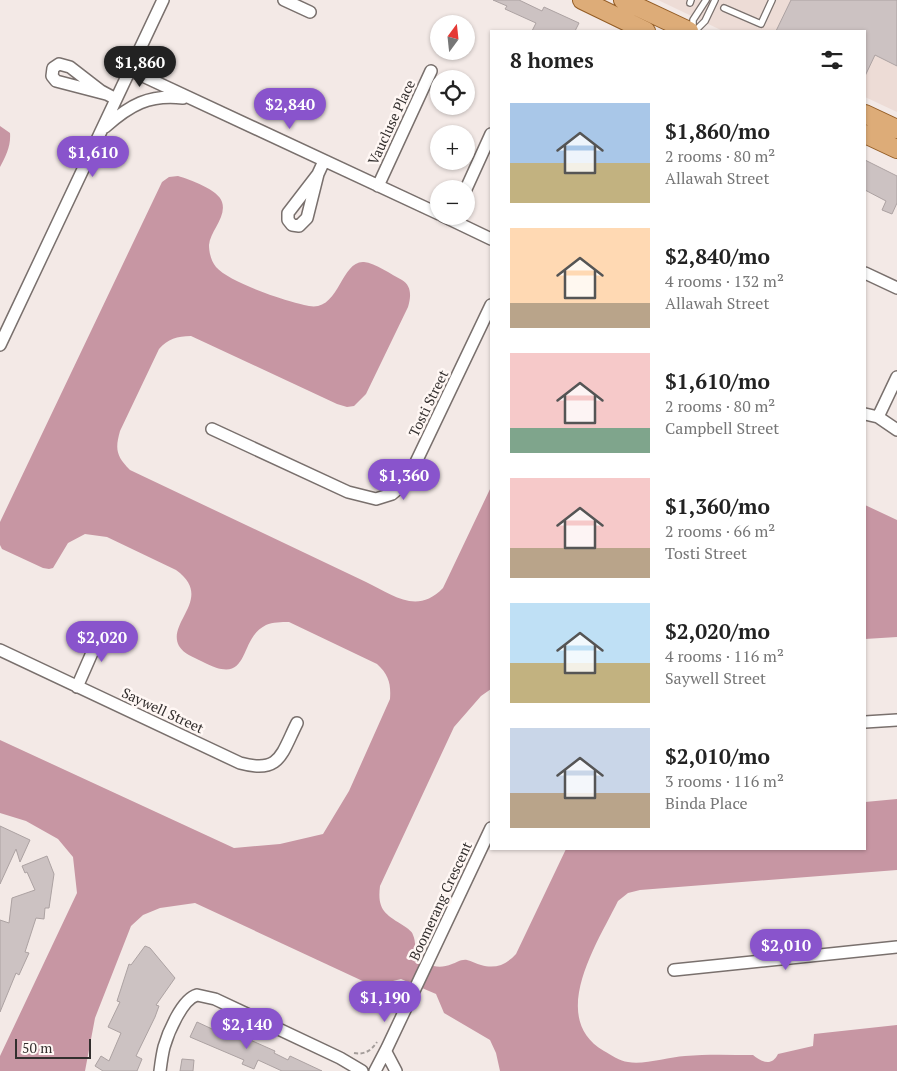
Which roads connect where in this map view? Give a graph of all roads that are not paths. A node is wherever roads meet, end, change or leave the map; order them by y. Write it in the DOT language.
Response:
graph roads {
  1 [pos="163,0"];
  2 [pos="284,0"];
  3 [pos="582,0"];
  4 [pos="623,0"];
  5 [pos="706,0"];
  6 [pos="715,0"];
  7 [pos="772,0"];
  8 [pos="724,8"];
  9 [pos="310,12"];
  10 [pos="644,30"];
  11 [pos="690,30"];
  12 [pos="692,30"];
  13 [pos="693,30"];
  14 [pos="130,70"];
  15 [pos="430,73"];
  16 [pos="194,101"];
  17 [pos="866,114"];
  18 [pos="897,128"];
  19 [pos="102,130"];
  20 [pos="866,134"];
  21 [pos="490,136"];
  22 [pos="897,149"];
  23 [pos="324,161"];
  24 [pos="318,174"];
  25 [pos="470,180"];
  26 [pos="378,186"];
  27 [pos="430,210"];
  28 [pos="463,225"];
  29 [pos="490,238"];
  30 [pos="866,273"];
  31 [pos="897,288"];
  32 [pos="490,307"];
  33 [pos="0,345"];
  34 [pos="897,377"];
  35 [pos="866,414"];
  36 [pos="878,418"];
  37 [pos="212,429"];
  38 [pos="897,430"];
  39 [pos="102,630"];
  40 [pos="0,650"];
  41 [pos="77,686"];
  42 [pos="897,720"];
  43 [pos="866,722"];
  44 [pos="297,723"];
  45 [pos="490,830"];
  46 [pos="897,946"];
  47 [pos="674,970"];
  48 [pos="386,1052"];
  49 [pos="160,1071"];
  50 [pos="362,1071"];
  51 [pos="375,1071"];
  52 [pos="396,1071"];
  1 -- 14 [label="street"];
  2 -- 9 [label="street"];
  3 -- 10 [label="main road"];
  4 -- 11 [label="main road"];
  5 -- 12 [label="lane"];
  6 -- 13 [label="lane"];
  7 -- 8 [label="lane"];
  14 -- 16 [label="street"];
  14 -- 19 [label="street"];
  15 -- 26 [label="street, Vaucluse Place"];
  16 -- 19 [label="street"];
  16 -- 23 [label="street"];
  17 -- 18 [label="main road"];
  19 -- 33 [label="street"];
  20 -- 22 [label="main road"];
  21 -- 25 [label="street"];
  23 -- 24 [label="street"];
  23 -- 26 [label="street"];
  26 -- 27 [label="street"];
  28 -- 29 [label="street"];
  30 -- 31 [label="street"];
  32 -- 37 [label="street, Tosti Street"];
  34 -- 36 [label="street"];
  35 -- 36 [label="street"];
  36 -- 38 [label="street"];
  39 -- 41 [label="street"];
  40 -- 41 [label="street, Saywell Street"];
  41 -- 44 [label="street, Saywell Street"];
  42 -- 43 [label="street"];
  45 -- 48 [label="street, Boomerang Crescent"];
  46 -- 47 [label="street"];
  48 -- 51 [label="street, Boomerang Crescent"];
  48 -- 52 [label="street"];
  49 -- 50 [label="street"];
}
